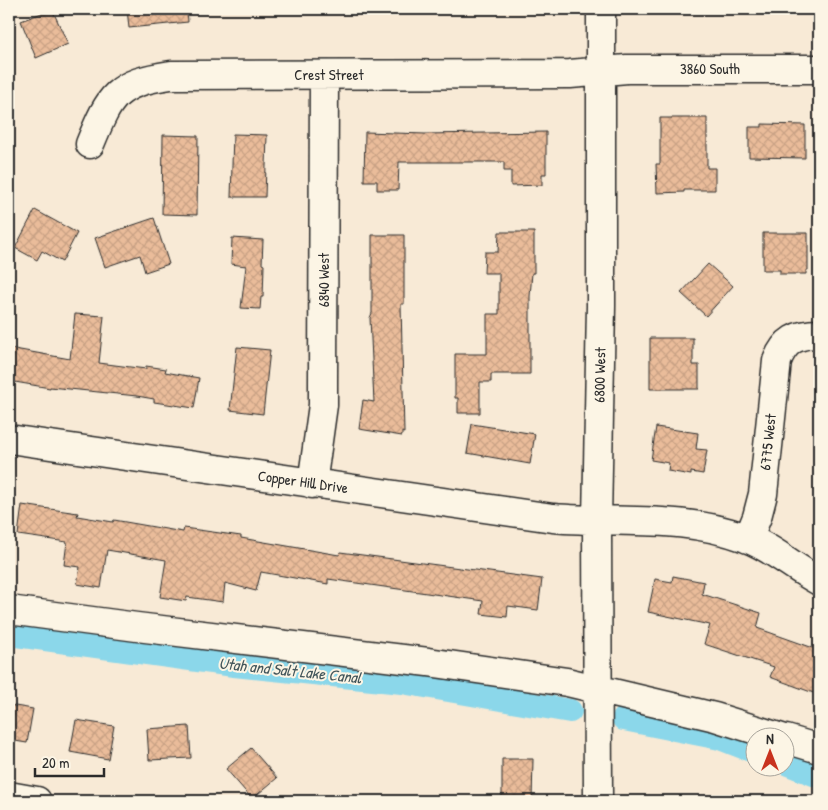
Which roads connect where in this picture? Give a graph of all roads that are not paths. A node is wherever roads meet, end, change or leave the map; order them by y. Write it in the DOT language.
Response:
graph roads {
  1 [pos="601,9"];
  2 [pos="819,69"];
  3 [pos="602,71"];
  4 [pos="324,75"];
  5 [pos="90,144"];
  6 [pos="819,334"];
  7 [pos="9,440"];
  8 [pos="312,484"];
  9 [pos="597,521"];
  10 [pos="748,539"];
  11 [pos="819,581"];
  12 [pos="9,610"];
  13 [pos="598,688"];
  14 [pos="750,728"];
  15 [pos="796,742"];
  16 [pos="819,749"];
  17 [pos="9,796"];
  18 [pos="37,801"];
  19 [pos="598,801"];
  1 -- 3 [label="street, 6800 West"];
  2 -- 3 [label="street, 3860 South"];
  3 -- 4 [label="street, Crest Street"];
  3 -- 9 [label="street, 6800 West"];
  4 -- 5 [label="street, Crest Street"];
  4 -- 8 [label="street, 6840 West"];
  6 -- 10 [label="street, 6775 West"];
  7 -- 8 [label="street, Copper Hill Drive"];
  8 -- 9 [label="street, Copper Hill Drive"];
  9 -- 10 [label="street, Copper Hill Drive"];
  9 -- 13 [label="street, 6800 West"];
  10 -- 11 [label="street, Copper Hill Drive"];
  12 -- 13 [label="street"];
  13 -- 14 [label="street"];
  13 -- 19 [label="street, 6800 West"];
  15 -- 16 [label="street"];
  17 -- 18 [label="street"];
}
